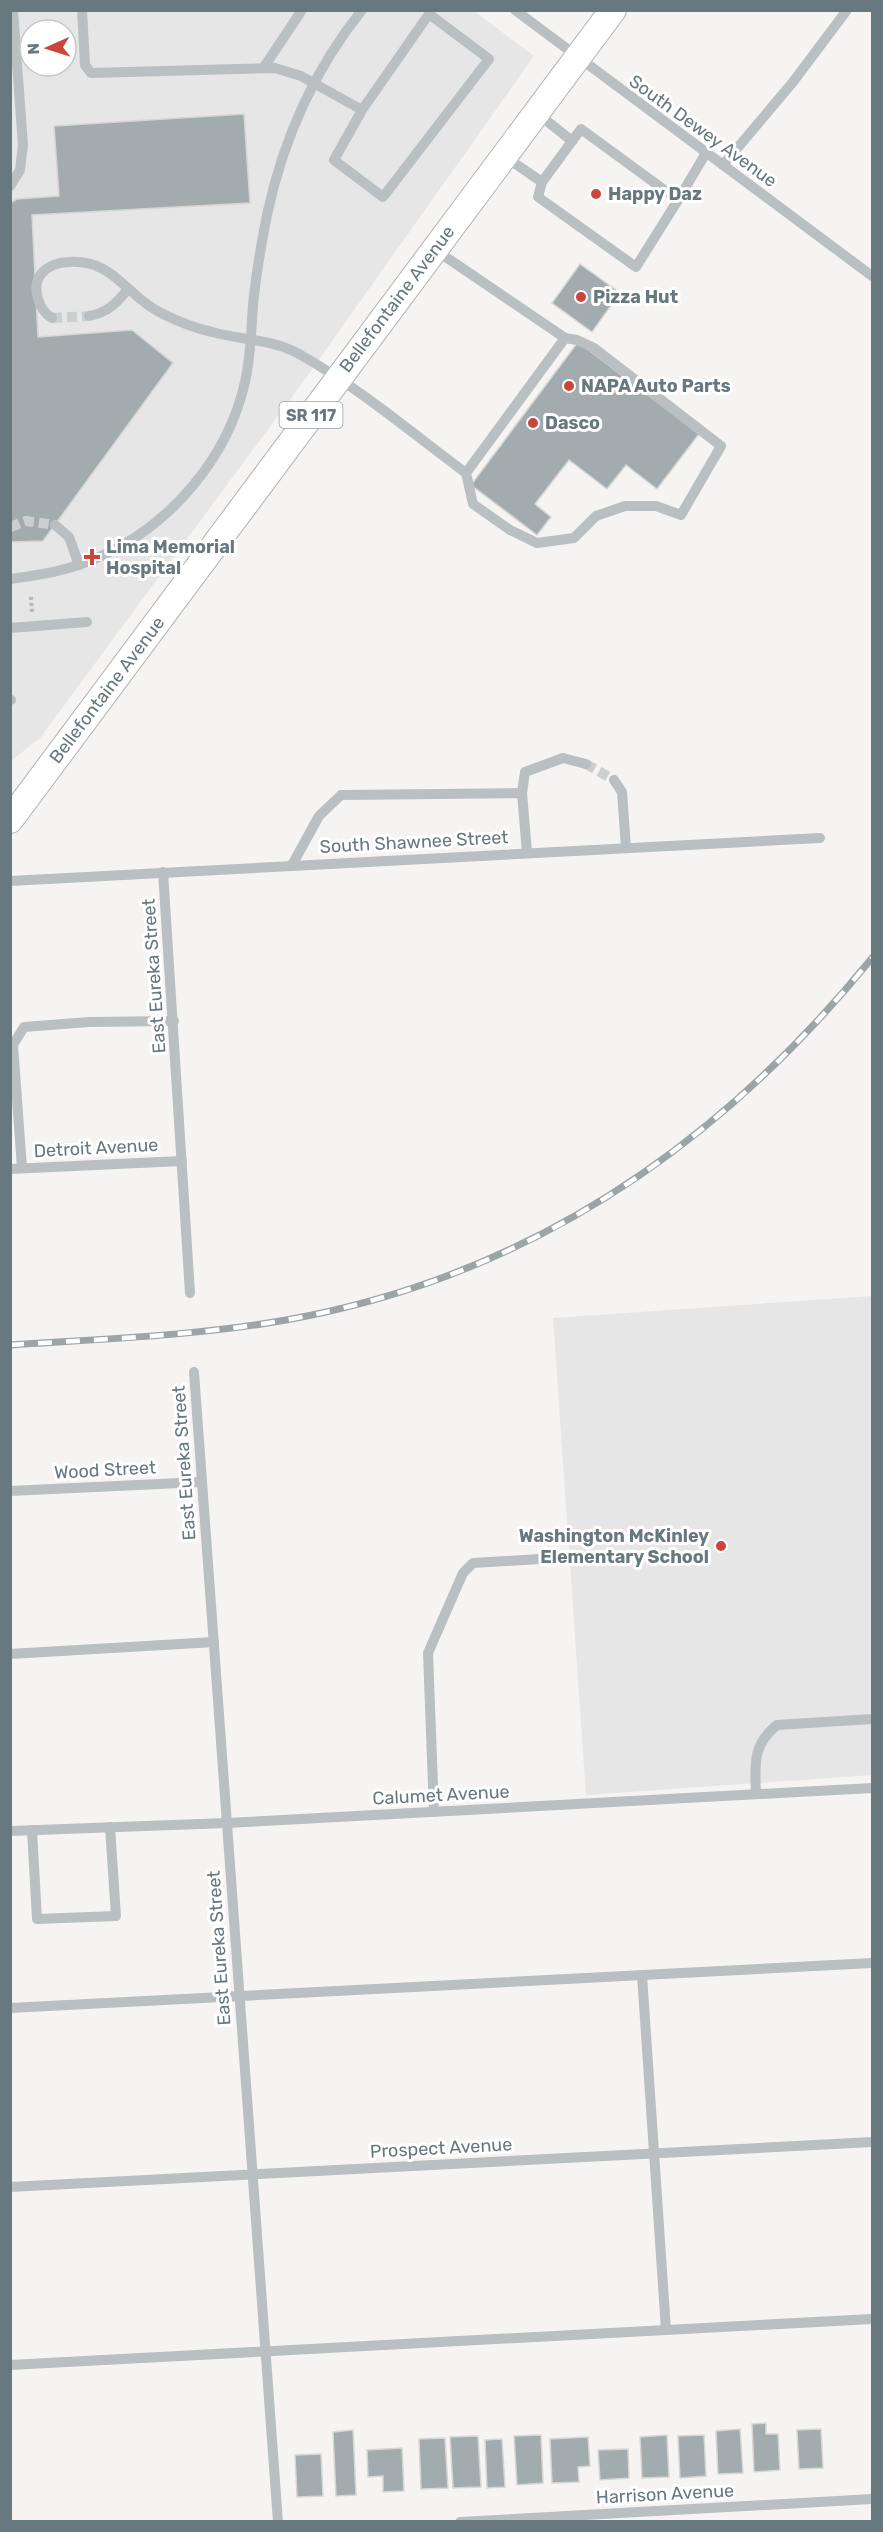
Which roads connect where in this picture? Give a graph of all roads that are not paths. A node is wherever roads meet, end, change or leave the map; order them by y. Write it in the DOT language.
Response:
graph roads {
  1 [pos="13,10"];
  2 [pos="82,10"];
  3 [pos="302,10"];
  4 [pos="362,10"];
  5 [pos="515,10"];
  6 [pos="613,10"];
  7 [pos="847,10"];
  8 [pos="578,58"];
  9 [pos="264,68"];
  10 [pos="312,83"];
  11 [pos="362,110"];
  12 [pos="537,113"];
  13 [pos="572,141"];
  14 [pos="706,153"];
  15 [pos="504,156"];
  16 [pos="723,165"];
  17 [pos="542,182"];
  18 [pos="10,186"];
  19 [pos="678,200"];
  20 [pos="434,249"];
  21 [pos="873,276"];
  22 [pos="128,289"];
  23 [pos="89,316"];
  24 [pos="52,318"];
  25 [pos="565,338"];
  26 [pos="250,339"];
  27 [pos="338,378"];
  28 [pos="466,473"];
  29 [pos="56,525"];
  30 [pos="79,565"];
  31 [pos="10,579"];
  32 [pos="87,622"];
  33 [pos="10,628"];
  34 [pos="585,764"];
  35 [pos="614,780"];
  36 [pos="522,793"];
  37 [pos="10,820"];
  38 [pos="820,838"];
  39 [pos="626,848"];
  40 [pos="527,853"];
  41 [pos="292,865"];
  42 [pos="163,872"];
  43 [pos="10,881"];
  44 [pos="174,1021"];
  45 [pos="182,1161"];
  46 [pos="22,1168"];
  47 [pos="10,1169"];
  48 [pos="190,1293"];
  49 [pos="194,1372"];
  50 [pos="202,1482"];
  51 [pos="10,1491"];
  52 [pos="556,1558"];
  53 [pos="214,1642"];
  54 [pos="10,1654"];
  55 [pos="873,1719"];
  56 [pos="873,1788"];
  57 [pos="756,1794"];
  58 [pos="434,1812"];
  59 [pos="227,1823"];
  60 [pos="110,1827"];
  61 [pos="32,1830"];
  62 [pos="10,1831"];
  63 [pos="873,1963"];
  64 [pos="642,1975"];
  65 [pos="239,1996"];
  66 [pos="10,2008"];
  67 [pos="873,2142"];
  68 [pos="654,2153"];
  69 [pos="252,2174"];
  70 [pos="10,2187"];
  71 [pos="873,2319"];
  72 [pos="666,2330"];
  73 [pos="265,2352"];
  74 [pos="10,2365"];
  75 [pos="873,2499"];
  76 [pos="278,2522"];
  77 [pos="460,2522"];
  1 -- 18 [label="street"];
  2 -- 9 [label="street"];
  3 -- 9 [label="street"];
  4 -- 10 [label="street"];
  5 -- 8 [label="street, South Dewey Avenue"];
  6 -- 8 [label="main road, Bellefontaine Avenue / SR 117"];
  7 -- 16 [label="street"];
  8 -- 12 [label="main road, Bellefontaine Avenue / SR 117"];
  8 -- 14 [label="street, South Dewey Avenue"];
  9 -- 10 [label="street"];
  10 -- 11 [label="street"];
  10 -- 26 [label="street"];
  11 -- 11 [label="street"];
  12 -- 13 [label="street"];
  12 -- 15 [label="main road, Bellefontaine Avenue / SR 117"];
  13 -- 17 [label="street"];
  13 -- 19 [label="street"];
  14 -- 16 [label="street, South Dewey Avenue"];
  14 -- 19 [label="street"];
  15 -- 17 [label="street"];
  15 -- 20 [label="main road, Bellefontaine Avenue / SR 117"];
  16 -- 21 [label="street, South Dewey Avenue"];
  17 -- 19 [label="street"];
  20 -- 25 [label="street"];
  20 -- 27 [label="main road, Bellefontaine Avenue / SR 117"];
  22 -- 23 [label="street"];
  22 -- 24 [label="street"];
  22 -- 26 [label="street"];
  25 -- 28 [label="street"];
  25 -- 28 [label="street"];
  26 -- 27 [label="street"];
  26 -- 30 [label="street"];
  27 -- 28 [label="street"];
  27 -- 37 [label="main road, Bellefontaine Avenue / SR 117"];
  29 -- 30 [label="street"];
  30 -- 31 [label="street"];
  32 -- 33 [label="street"];
  34 -- 36 [label="street"];
  35 -- 39 [label="street"];
  36 -- 40 [label="street"];
  36 -- 41 [label="street"];
  38 -- 39 [label="street, South Shawnee Street"];
  39 -- 40 [label="street, South Shawnee Street"];
  40 -- 41 [label="street, South Shawnee Street"];
  41 -- 42 [label="street, South Shawnee Street"];
  42 -- 43 [label="street, South Shawnee Street"];
  42 -- 44 [label="street, East Eureka Street"];
  44 -- 45 [label="street, East Eureka Street"];
  44 -- 46 [label="street"];
  45 -- 46 [label="street, Detroit Avenue"];
  45 -- 48 [label="street, East Eureka Street"];
  46 -- 47 [label="street, Detroit Avenue"];
  49 -- 50 [label="street, East Eureka Street"];
  50 -- 51 [label="street, Wood Street"];
  50 -- 53 [label="street, East Eureka Street"];
  52 -- 58 [label="street"];
  53 -- 54 [label="street"];
  53 -- 59 [label="street, East Eureka Street"];
  55 -- 57 [label="street"];
  56 -- 57 [label="street, Calumet Avenue"];
  57 -- 58 [label="street, Calumet Avenue"];
  58 -- 59 [label="street, Calumet Avenue"];
  59 -- 60 [label="street, Calumet Avenue"];
  59 -- 65 [label="street, East Eureka Street"];
  60 -- 61 [label="street, Calumet Avenue"];
  60 -- 61 [label="street"];
  61 -- 62 [label="street, Calumet Avenue"];
  63 -- 64 [label="street"];
  64 -- 65 [label="street"];
  64 -- 68 [label="street"];
  65 -- 66 [label="street"];
  65 -- 69 [label="street, East Eureka Street"];
  67 -- 68 [label="street, Prospect Avenue"];
  68 -- 69 [label="street, Prospect Avenue"];
  68 -- 72 [label="street"];
  69 -- 70 [label="street, Prospect Avenue"];
  69 -- 73 [label="street, East Eureka Street"];
  71 -- 72 [label="street"];
  72 -- 73 [label="street"];
  73 -- 74 [label="street"];
  73 -- 76 [label="street, East Eureka Street"];
  75 -- 77 [label="street, Harrison Avenue"];
}
